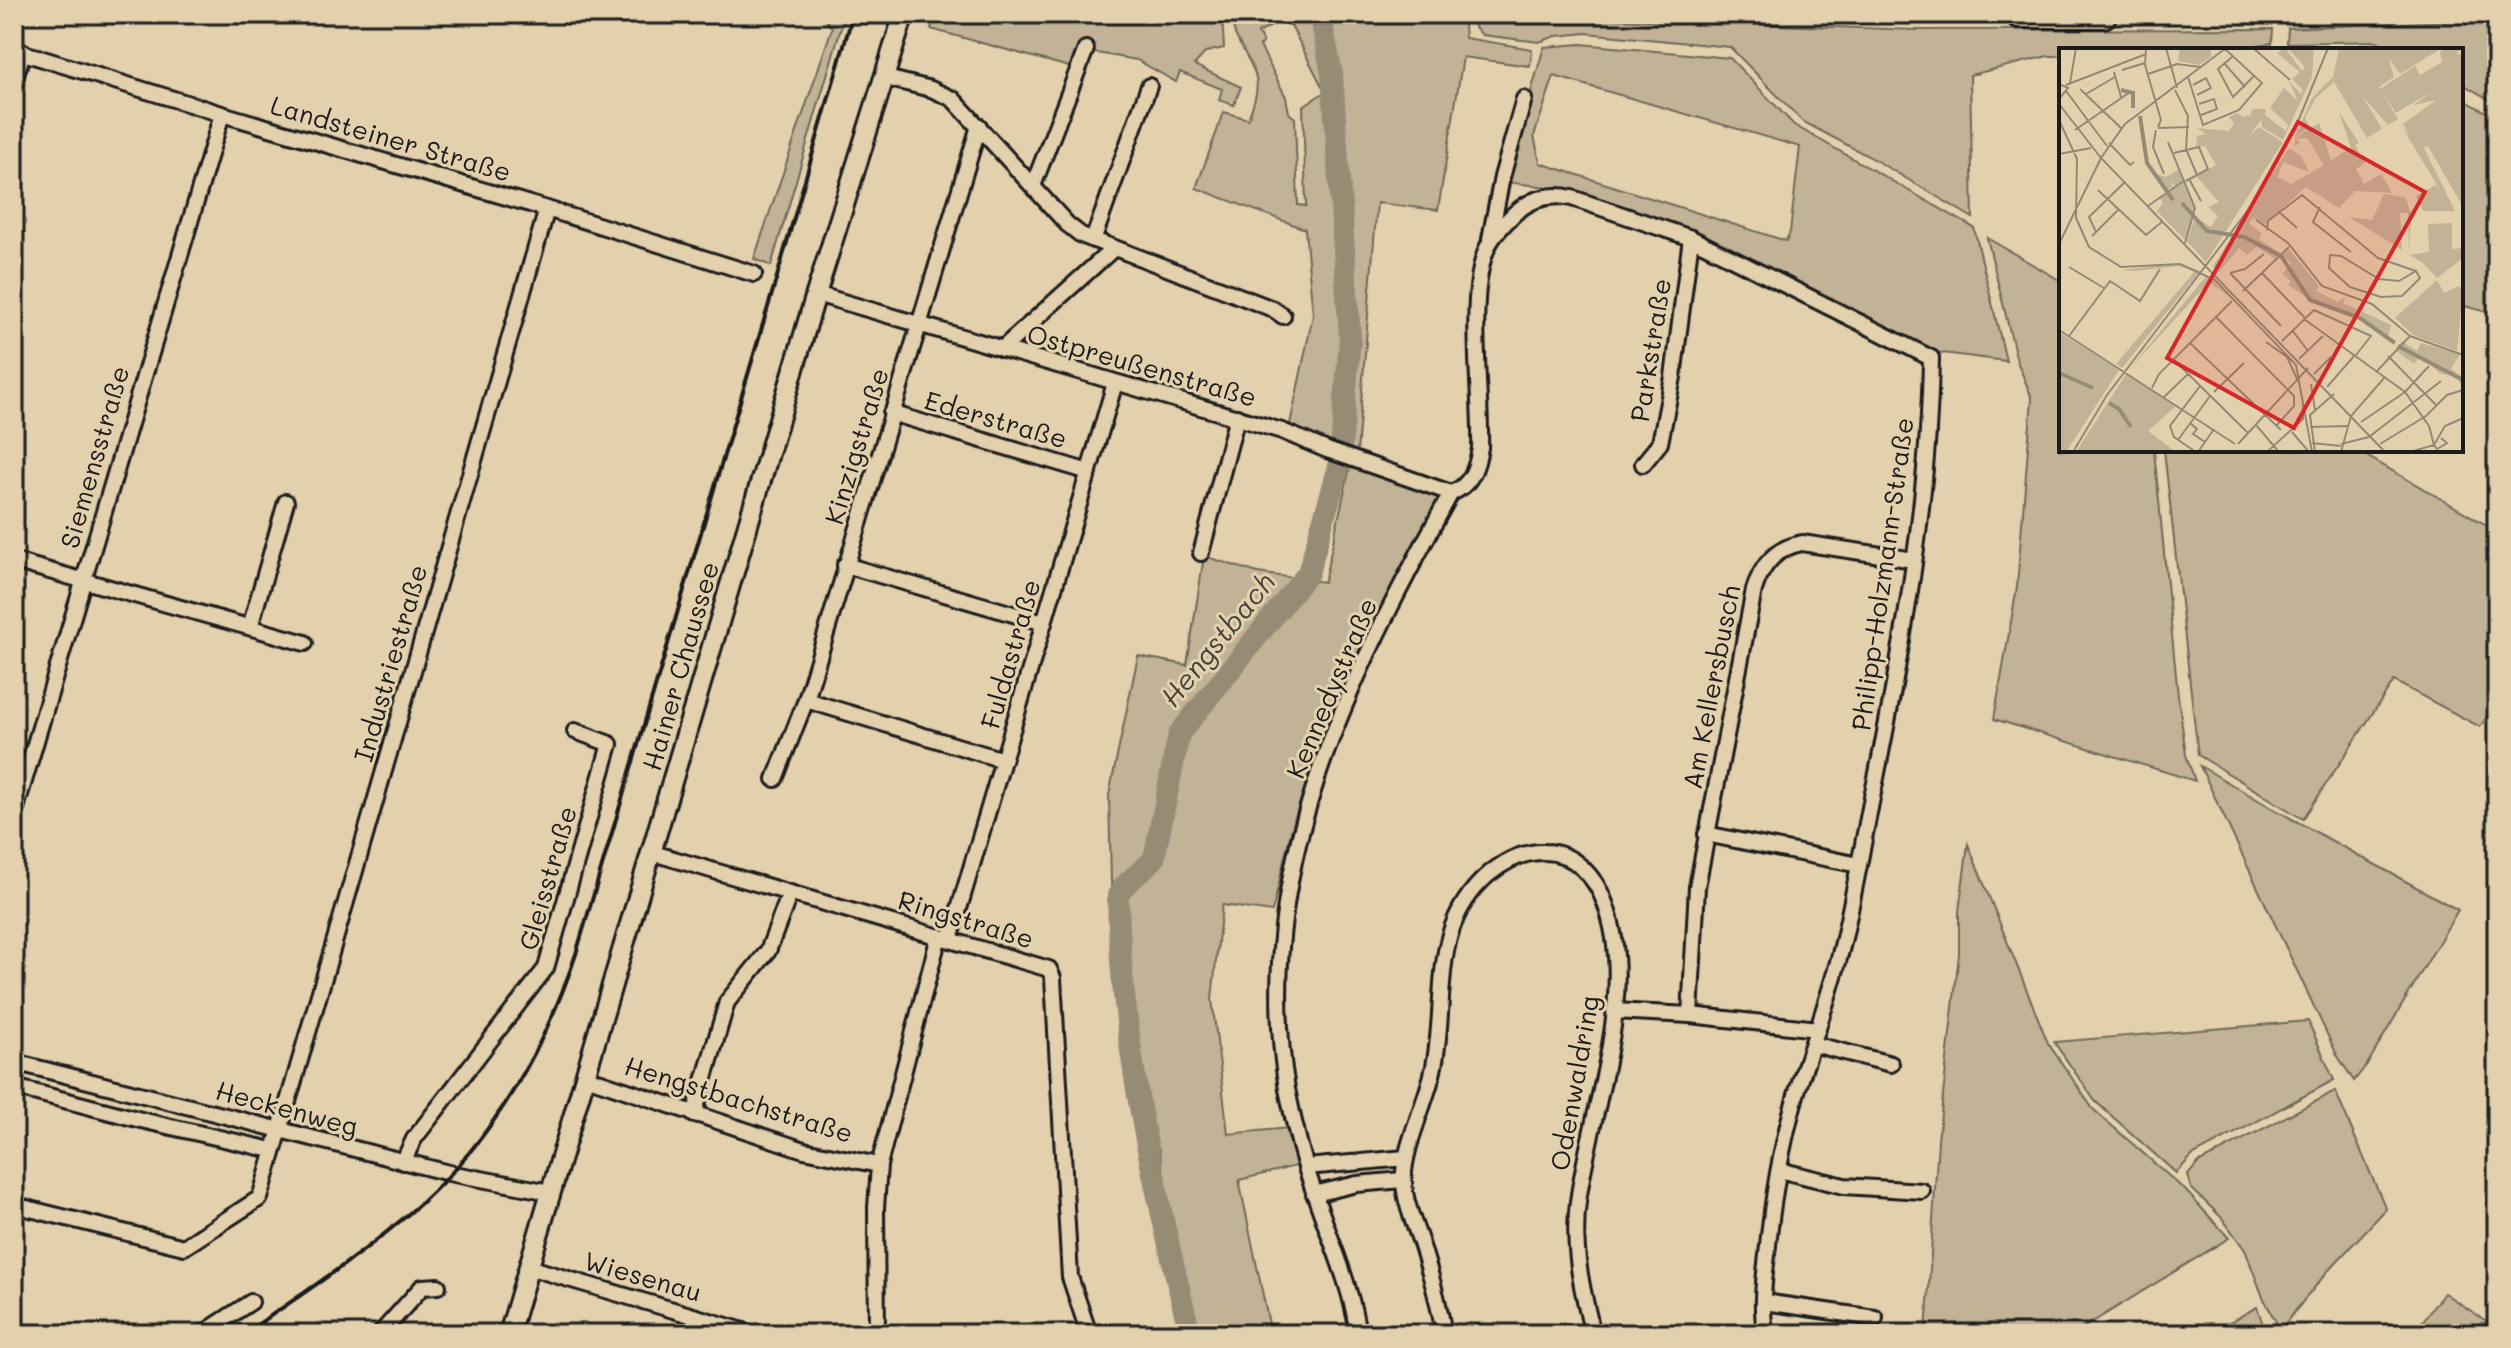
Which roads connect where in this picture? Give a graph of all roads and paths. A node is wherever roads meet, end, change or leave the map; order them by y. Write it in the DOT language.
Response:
graph roads {
  1 [pos="904,14"];
  2 [pos="2019,14"];
  3 [pos="2103,14"];
  4 [pos="1086,49"];
  5 [pos="18,51"];
  6 [pos="886,78"];
  7 [pos="14,82"];
  8 [pos="1149,86"];
  9 [pos="1524,99"];
  10 [pos="222,114"];
  11 [pos="979,126"];
  12 [pos="1033,186"];
  13 [pos="547,209"];
  14 [pos="1691,238"];
  15 [pos="1093,240"];
  16 [pos="1489,243"];
  17 [pos="1113,249"];
  18 [pos="754,274"];
  19 [pos="816,294"];
  20 [pos="1283,316"];
  21 [pos="918,326"];
  22 [pos="1002,349"];
  23 [pos="1115,383"];
  24 [pos="891,413"];
  25 [pos="1237,417"];
  26 [pos="1643,464"];
  27 [pos="1089,472"];
  28 [pos="1451,493"];
  29 [pos="286,502"];
  30 [pos="1201,553"];
  31 [pos="1914,560"];
  32 [pos="14,561"];
  33 [pos="845,565"];
  34 [pos="82,582"];
  35 [pos="1044,623"];
  36 [pos="250,627"];
  37 [pos="305,643"];
  38 [pos="806,700"];
  39 [pos="575,731"];
  40 [pos="1003,760"];
  41 [pos="775,779"];
  42 [pos="14,815"];
  43 [pos="1706,834"];
  44 [pos="653,853"];
  45 [pos="1859,865"];
  46 [pos="790,893"];
  47 [pos="945,938"];
  48 [pos="1614,1011"];
  49 [pos="1690,1015"];
  50 [pos="1818,1029"];
  51 [pos="1813,1044"];
  52 [pos="14,1062"];
  53 [pos="1891,1064"];
  54 [pos="586,1077"];
  55 [pos="14,1087"];
  56 [pos="694,1115"];
  57 [pos="278,1130"];
  58 [pos="272,1150"];
  59 [pos="1406,1158"];
  60 [pos="403,1162"];
  61 [pos="879,1165"];
  62 [pos="1306,1167"];
  63 [pos="1779,1170"];
  64 [pos="1403,1180"];
  65 [pos="1922,1191"];
  66 [pos="550,1192"];
  67 [pos="1314,1194"];
  68 [pos="14,1205"];
  69 [pos="528,1267"];
  70 [pos="438,1286"];
  71 [pos="251,1302"];
  72 [pos="1764,1302"];
  73 [pos="1875,1318"];
  74 [pos="744,1331"];
  75 [pos="202,1334"];
  76 [pos="380,1334"];
  77 [pos="509,1334"];
  78 [pos="877,1334"];
  79 [pos="1089,1334"];
  80 [pos="1358,1334"];
  81 [pos="1444,1334"];
  82 [pos="1593,1334"];
  83 [pos="1766,1334"];
  1 -- 6 [label="street, Hainer Chaussee"];
  2 -- 3 [label="highway"];
  4 -- 12 [label="street"];
  5 -- 7 [label="street"];
  5 -- 10 [label="street, Landsteiner Straße"];
  6 -- 11 [label="street"];
  6 -- 19 [label="street, Hainer Chaussee"];
  8 -- 15 [label="street"];
  9 -- 16 [label="street, Philipp-Holzmann-Straße"];
  10 -- 13 [label="street, Landsteiner Straße"];
  10 -- 34 [label="street, Siemensstraße"];
  11 -- 12 [label="street"];
  11 -- 21 [label="street, Kinzigstraße"];
  12 -- 15 [label="street"];
  13 -- 18 [label="street, Landsteiner Straße"];
  13 -- 57 [label="street, Industriestraße"];
  14 -- 16 [label="street, Philipp-Holzmann-Straße"];
  14 -- 26 [label="street, Parkstraße"];
  14 -- 31 [label="street, Philipp-Holzmann-Straße"];
  15 -- 17 [label="street"];
  16 -- 28 [label="street, Philipp-Holzmann-Straße"];
  17 -- 20 [label="street"];
  17 -- 22 [label="street"];
  19 -- 21 [label="street, Ostpreußenstraße"];
  19 -- 44 [label="street, Hainer Chaussee"];
  21 -- 22 [label="street, Ostpreußenstraße"];
  21 -- 24 [label="street, Kinzigstraße"];
  22 -- 23 [label="street, Ostpreußenstraße"];
  23 -- 25 [label="street, Ostpreußenstraße"];
  23 -- 27 [label="street, Fuldastraße"];
  24 -- 27 [label="street, Ederstraße"];
  24 -- 33 [label="street, Kinzigstraße"];
  25 -- 28 [label="street, Ostpreußenstraße"];
  25 -- 30 [label="street"];
  27 -- 35 [label="street, Fuldastraße"];
  28 -- 62 [label="street, Kennedystraße"];
  29 -- 36 [label="street"];
  31 -- 43 [label="street, Am Kellersbusch"];
  31 -- 45 [label="street, Philipp-Holzmann-Straße"];
  32 -- 34 [label="street"];
  33 -- 35 [label="street"];
  33 -- 38 [label="street, Kinzigstraße"];
  34 -- 36 [label="street"];
  34 -- 42 [label="street, Siemensstraße"];
  35 -- 40 [label="street, Fuldastraße"];
  36 -- 37 [label="street"];
  38 -- 40 [label="street"];
  38 -- 41 [label="street, Kinzigstraße"];
  39 -- 60 [label="street, Gleisstraße"];
  40 -- 47 [label="street, Fuldastraße"];
  43 -- 45 [label="street"];
  43 -- 49 [label="street, Am Kellersbusch"];
  44 -- 46 [label="street, Ringstraße"];
  44 -- 54 [label="street, Hainer Chaussee"];
  45 -- 50 [label="street, Philipp-Holzmann-Straße"];
  46 -- 47 [label="street, Ringstraße"];
  46 -- 56 [label="street"];
  47 -- 61 [label="street, Fuldastraße"];
  47 -- 79 [label="street, Ringstraße"];
  48 -- 49 [label="street"];
  48 -- 59 [label="street, Odenwaldring"];
  48 -- 82 [label="street, Odenwaldring"];
  49 -- 50 [label="street"];
  50 -- 51 [label="street, Philipp-Holzmann-Straße"];
  51 -- 53 [label="street"];
  51 -- 63 [label="street, Philipp-Holzmann-Straße"];
  52 -- 57 [label="street, Heckenweg"];
  54 -- 56 [label="street, Hengstbachstraße"];
  54 -- 66 [label="street, Hainer Chaussee"];
  55 -- 58 [label="street"];
  56 -- 61 [label="street, Hengstbachstraße"];
  57 -- 58 [label="street, Industriestraße"];
  57 -- 60 [label="street, Heckenweg"];
  58 -- 68 [label="street, Industriestraße"];
  59 -- 62 [label="street"];
  59 -- 64 [label="street, Odenwaldring"];
  60 -- 66 [label="street, Heckenweg"];
  61 -- 78 [label="street, Fuldastraße"];
  62 -- 67 [label="street, Kennedystraße"];
  63 -- 65 [label="street"];
  63 -- 72 [label="street, Philipp-Holzmann-Straße"];
  64 -- 67 [label="street"];
  64 -- 81 [label="street, Odenwaldring"];
  66 -- 69 [label="street, Hainer Chaussee"];
  67 -- 80 [label="street, Kennedystraße"];
  69 -- 74 [label="street, Wiesenau"];
  69 -- 77 [label="street, Hainer Chaussee"];
  70 -- 76 [label="street"];
  71 -- 75 [label="street"];
  72 -- 73 [label="street"];
  72 -- 83 [label="street, Philipp-Holzmann-Straße"];
}
